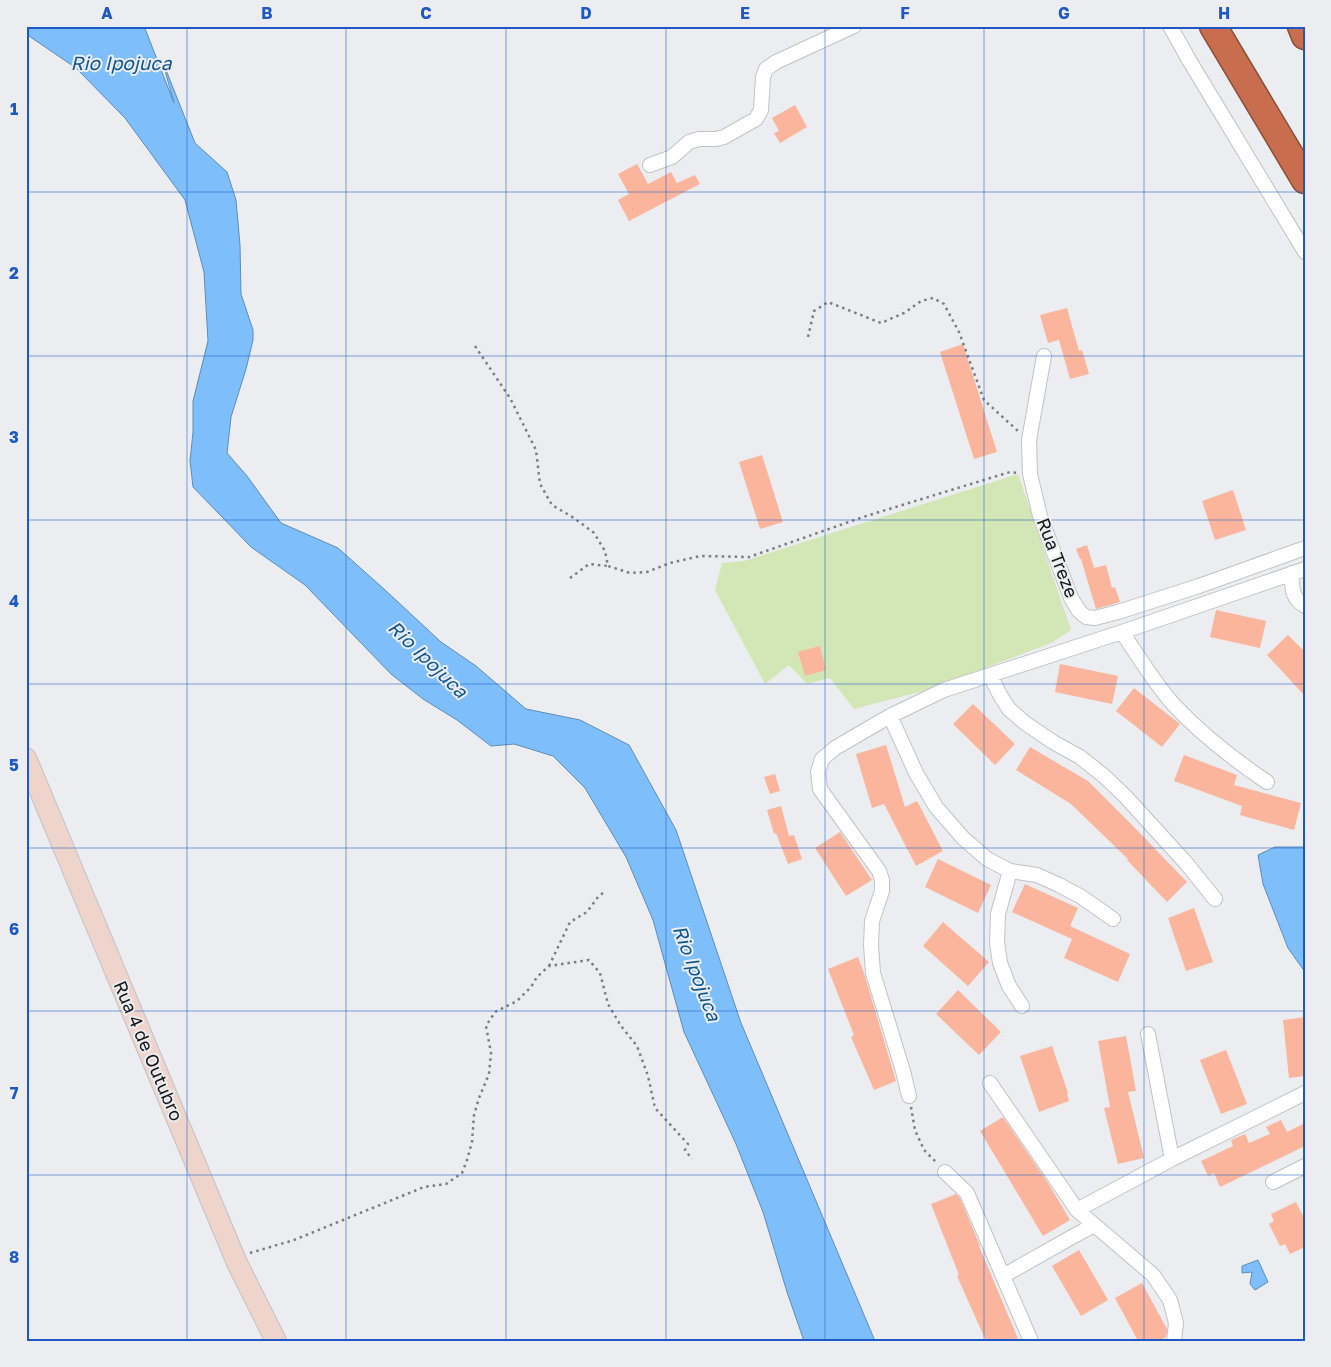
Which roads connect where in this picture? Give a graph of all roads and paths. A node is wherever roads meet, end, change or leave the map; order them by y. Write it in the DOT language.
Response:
graph roads {
  1 [pos="854,26"];
  2 [pos="1170,26"];
  3 [pos="1213,26"];
  4 [pos="1301,26"];
  5 [pos="1305,36"];
  6 [pos="650,166"];
  7 [pos="1305,180"];
  8 [pos="1305,252"];
  9 [pos="808,337"];
  10 [pos="476,346"];
  11 [pos="1044,356"];
  12 [pos="1029,440"];
  13 [pos="1030,474"];
  14 [pos="1305,548"];
  15 [pos="608,566"];
  16 [pos="1298,571"];
  17 [pos="570,578"];
  18 [pos="1305,606"];
  19 [pos="1122,632"];
  20 [pos="990,675"];
  21 [pos="890,716"];
  22 [pos="26,758"];
  23 [pos="1267,782"];
  24 [pos="1010,871"];
  25 [pos="604,892"];
  26 [pos="1215,899"];
  27 [pos="1113,919"];
  28 [pos="549,966"];
  29 [pos="1022,1006"];
  30 [pos="1148,1034"];
  31 [pos="990,1083"];
  32 [pos="1305,1093"];
  33 [pos="909,1096"];
  34 [pos="692,1158"];
  35 [pos="1172,1159"];
  36 [pos="1304,1170"];
  37 [pos="945,1172"];
  38 [pos="1273,1182"];
  39 [pos="1077,1210"];
  40 [pos="1094,1226"];
  41 [pos="237,1263"];
  42 [pos="1003,1276"];
  43 [pos="276,1341"];
  44 [pos="1031,1341"];
  45 [pos="1174,1341"];
  1 -- 6 [label="street"];
  2 -- 8 [label="street"];
  3 -- 7 [label="highway"];
  4 -- 5 [label="highway"];
  9 -- 12 [label="path"];
  10 -- 15 [label="path"];
  11 -- 12 [label="street, Rua Treze"];
  12 -- 13 [label="street, Rua Treze"];
  13 -- 14 [label="street, Rua Treze"];
  13 -- 15 [label="path"];
  15 -- 17 [label="path"];
  16 -- 18 [label="street"];
  16 -- 19 [label="street"];
  19 -- 20 [label="street"];
  19 -- 23 [label="street"];
  20 -- 21 [label="street"];
  20 -- 26 [label="street"];
  21 -- 24 [label="street"];
  21 -- 33 [label="street"];
  22 -- 41 [label="main road, Rua 4 de Outubro"];
  24 -- 27 [label="street"];
  24 -- 29 [label="street"];
  25 -- 28 [label="path"];
  28 -- 34 [label="path"];
  28 -- 41 [label="path"];
  30 -- 35 [label="street"];
  31 -- 39 [label="street"];
  32 -- 35 [label="street"];
  33 -- 37 [label="path"];
  35 -- 39 [label="street"];
  36 -- 38 [label="street"];
  37 -- 42 [label="street"];
  39 -- 40 [label="street"];
  40 -- 42 [label="street"];
  40 -- 45 [label="street"];
  41 -- 43 [label="main road, Rua 4 de Outubro"];
  42 -- 44 [label="street"];
}
